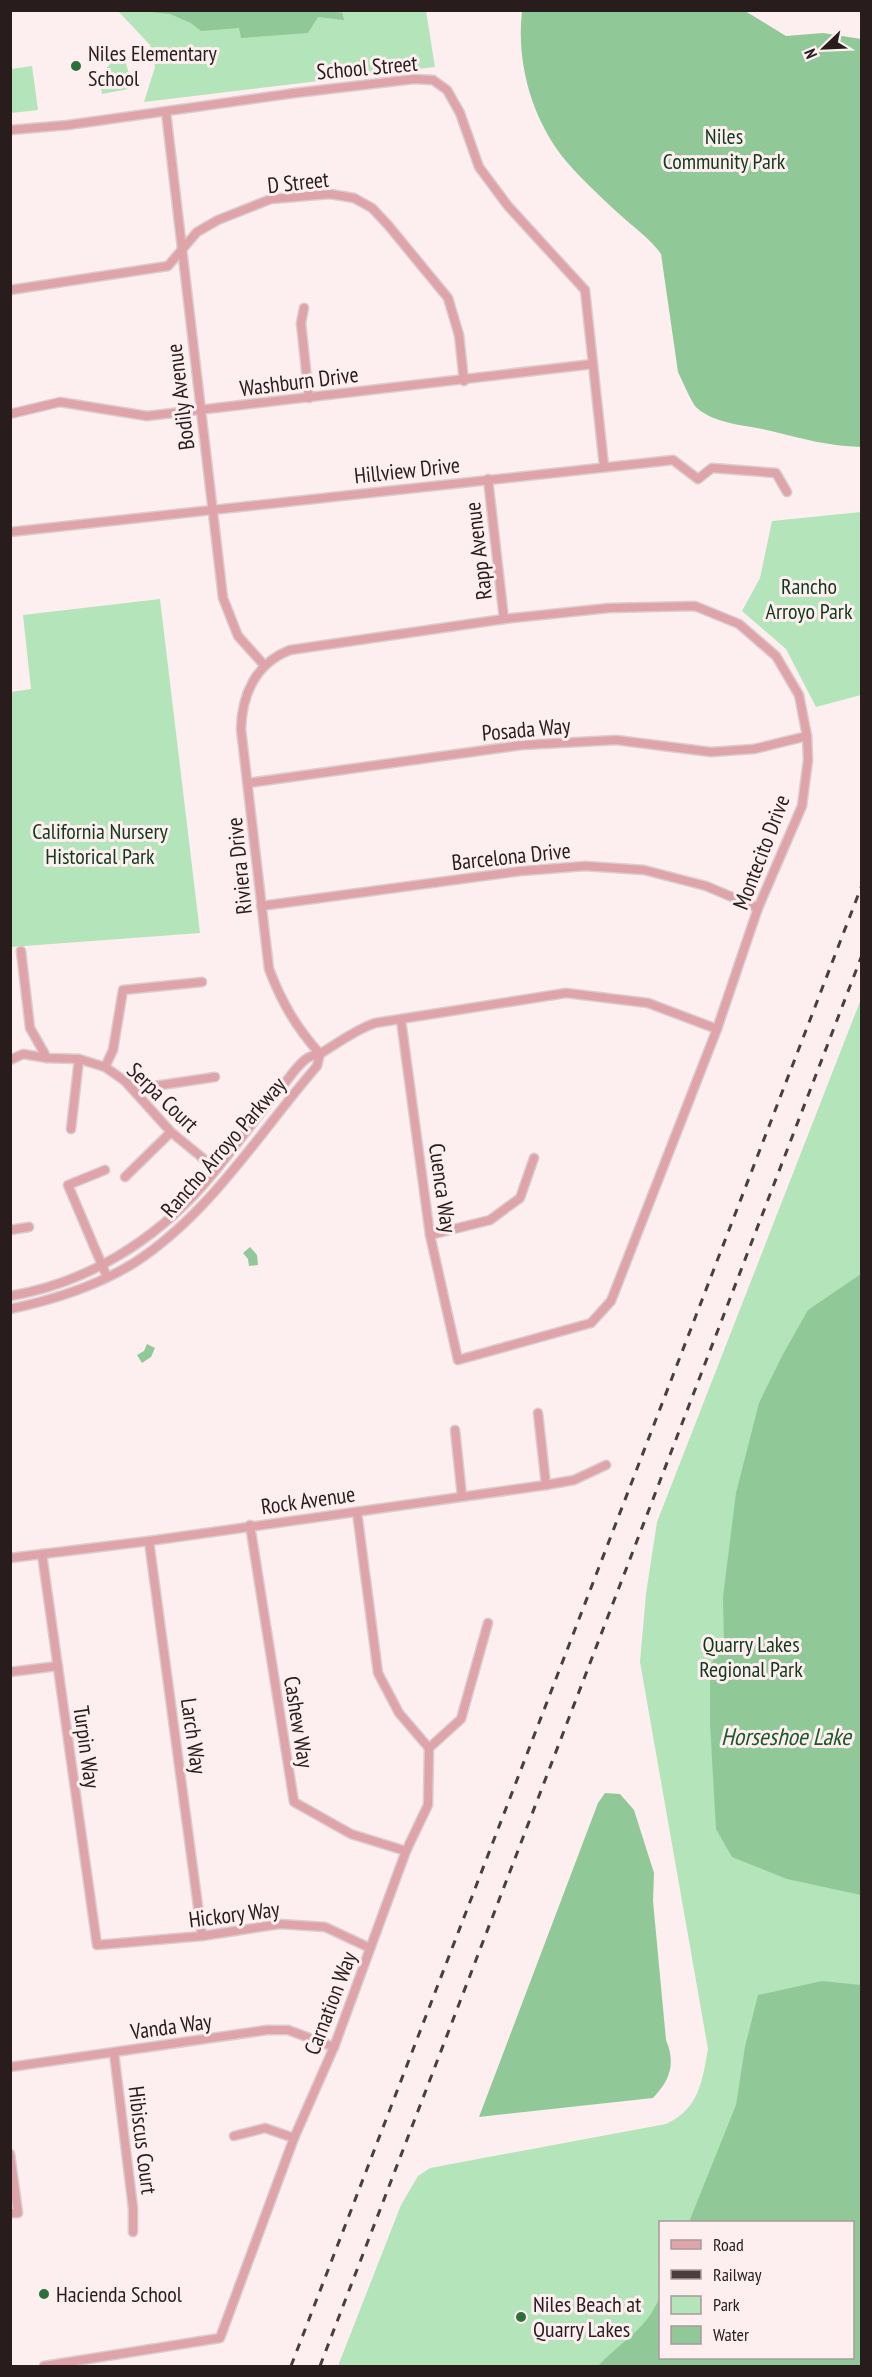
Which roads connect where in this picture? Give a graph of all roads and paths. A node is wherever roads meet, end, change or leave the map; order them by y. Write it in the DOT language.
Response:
graph roads {
  1 [pos="166,112"];
  2 [pos="10,130"];
  3 [pos="182,249"];
  4 [pos="10,290"];
  5 [pos="304,308"];
  6 [pos="593,364"];
  7 [pos="464,381"];
  8 [pos="309,398"];
  9 [pos="200,412"];
  10 [pos="10,414"];
  11 [pos="604,466"];
  12 [pos="488,479"];
  13 [pos="787,492"];
  14 [pos="213,510"];
  15 [pos="10,532"];
  16 [pos="504,620"];
  17 [pos="264,665"];
  18 [pos="807,736"];
  19 [pos="248,783"];
  20 [pos="261,906"];
  21 [pos="758,908"];
  22 [pos="21,951"];
  23 [pos="202,982"];
  24 [pos="401,1020"];
  25 [pos="717,1029"];
  26 [pos="320,1054"];
  27 [pos="47,1058"];
  28 [pos="79,1059"];
  29 [pos="10,1060"];
  30 [pos="105,1067"];
  31 [pos="215,1077"];
  32 [pos="139,1095"];
  33 [pos="71,1129"];
  34 [pos="171,1132"];
  35 [pos="534,1158"];
  36 [pos="216,1169"];
  37 [pos="105,1170"];
  38 [pos="125,1177"];
  39 [pos="29,1227"];
  40 [pos="10,1230"];
  41 [pos="430,1235"];
  42 [pos="102,1266"];
  43 [pos="107,1277"];
  44 [pos="10,1296"];
  45 [pos="10,1309"];
  46 [pos="459,1360"];
  47 [pos="538,1413"];
  48 [pos="455,1430"];
  49 [pos="606,1465"];
  50 [pos="546,1485"];
  51 [pos="462,1496"];
  52 [pos="357,1512"];
  53 [pos="250,1526"];
  54 [pos="149,1541"];
  55 [pos="42,1554"];
  56 [pos="10,1558"];
  57 [pos="488,1623"];
  58 [pos="58,1666"];
  59 [pos="10,1672"];
  60 [pos="429,1748"];
  61 [pos="405,1851"];
  62 [pos="202,1936"];
  63 [pos="97,1945"];
  64 [pos="370,1948"];
  65 [pos="334,2047"];
  66 [pos="114,2053"];
  67 [pos="10,2067"];
  68 [pos="234,2136"];
  69 [pos="294,2138"];
  70 [pos="10,2154"];
  71 [pos="14,2213"];
  72 [pos="133,2232"];
  73 [pos="44,2367"];
  1 -- 2 [label="street, School Street"];
  1 -- 3 [label="street, Bodily Avenue"];
  1 -- 6 [label="street, School Street"];
  3 -- 4 [label="street, D Street"];
  3 -- 7 [label="street, D Street"];
  3 -- 9 [label="street, Bodily Avenue"];
  5 -- 8 [label="street"];
  6 -- 7 [label="street, Washburn Drive"];
  6 -- 11 [label="street, School Street"];
  7 -- 8 [label="street, Washburn Drive"];
  8 -- 9 [label="street, Washburn Drive"];
  9 -- 10 [label="street, Washburn Drive"];
  9 -- 14 [label="street, Bodily Avenue"];
  11 -- 12 [label="street, Hillview Drive"];
  11 -- 13 [label="street, Hillview Drive"];
  12 -- 14 [label="street, Hillview Drive"];
  12 -- 16 [label="street, Rapp Avenue"];
  14 -- 15 [label="street, Hillview Drive"];
  14 -- 17 [label="street, Bodily Avenue"];
  16 -- 17 [label="street, Montecito Drive"];
  16 -- 18 [label="street, Montecito Drive"];
  17 -- 19 [label="street, Riviera Drive"];
  18 -- 19 [label="street, Posada Way"];
  18 -- 21 [label="street, Montecito Drive"];
  19 -- 20 [label="street, Riviera Drive"];
  20 -- 21 [label="street, Barcelona Drive"];
  20 -- 26 [label="street, Riviera Drive"];
  21 -- 25 [label="street, Montecito Drive"];
  22 -- 27 [label="street"];
  23 -- 30 [label="street"];
  24 -- 25 [label="street, Rancho Arroyo Parkway"];
  24 -- 26 [label="street, Rancho Arroyo Parkway"];
  24 -- 41 [label="street, Cuenca Way"];
  25 -- 46 [label="street, Montecito Drive"];
  26 -- 36 [label="street, Rancho Arroyo Parkway"];
  26 -- 43 [label="street, Rancho Arroyo Parkway"];
  27 -- 28 [label="street, Serpa Court"];
  27 -- 29 [label="street, Serpa Court"];
  28 -- 30 [label="street, Serpa Court"];
  28 -- 33 [label="street"];
  30 -- 32 [label="street, Serpa Court"];
  31 -- 32 [label="street"];
  32 -- 34 [label="street, Serpa Court"];
  34 -- 36 [label="street, Serpa Court"];
  34 -- 38 [label="street"];
  35 -- 41 [label="street"];
  36 -- 42 [label="street, Rancho Arroyo Parkway"];
  37 -- 42 [label="street"];
  39 -- 40 [label="street"];
  41 -- 46 [label="street, Cuenca Way"];
  42 -- 43 [label="street"];
  42 -- 44 [label="street, Rancho Arroyo Parkway"];
  43 -- 45 [label="street, Rancho Arroyo Parkway"];
  47 -- 50 [label="street"];
  48 -- 51 [label="street"];
  49 -- 50 [label="street, Rock Avenue"];
  50 -- 51 [label="street, Rock Avenue"];
  51 -- 52 [label="street, Rock Avenue"];
  52 -- 53 [label="street, Rock Avenue"];
  52 -- 60 [label="street"];
  53 -- 54 [label="street, Rock Avenue"];
  53 -- 61 [label="street, Cashew Way"];
  54 -- 55 [label="street, Rock Avenue"];
  54 -- 62 [label="street, Larch Way"];
  55 -- 56 [label="street, Rock Avenue"];
  55 -- 58 [label="street, Turpin Way"];
  57 -- 60 [label="street"];
  58 -- 59 [label="street"];
  58 -- 63 [label="street, Turpin Way"];
  60 -- 61 [label="street, Carnation Way"];
  61 -- 64 [label="street, Carnation Way"];
  62 -- 63 [label="street, Hickory Way"];
  62 -- 64 [label="street, Hickory Way"];
  64 -- 65 [label="street, Carnation Way"];
  65 -- 66 [label="street, Vanda Way"];
  65 -- 69 [label="street, Carnation Way"];
  66 -- 67 [label="street, Vanda Way"];
  66 -- 72 [label="street, Hibiscus Court"];
  68 -- 69 [label="street"];
  69 -- 73 [label="street, Carnation Way"];
  70 -- 71 [label="street"];
}
